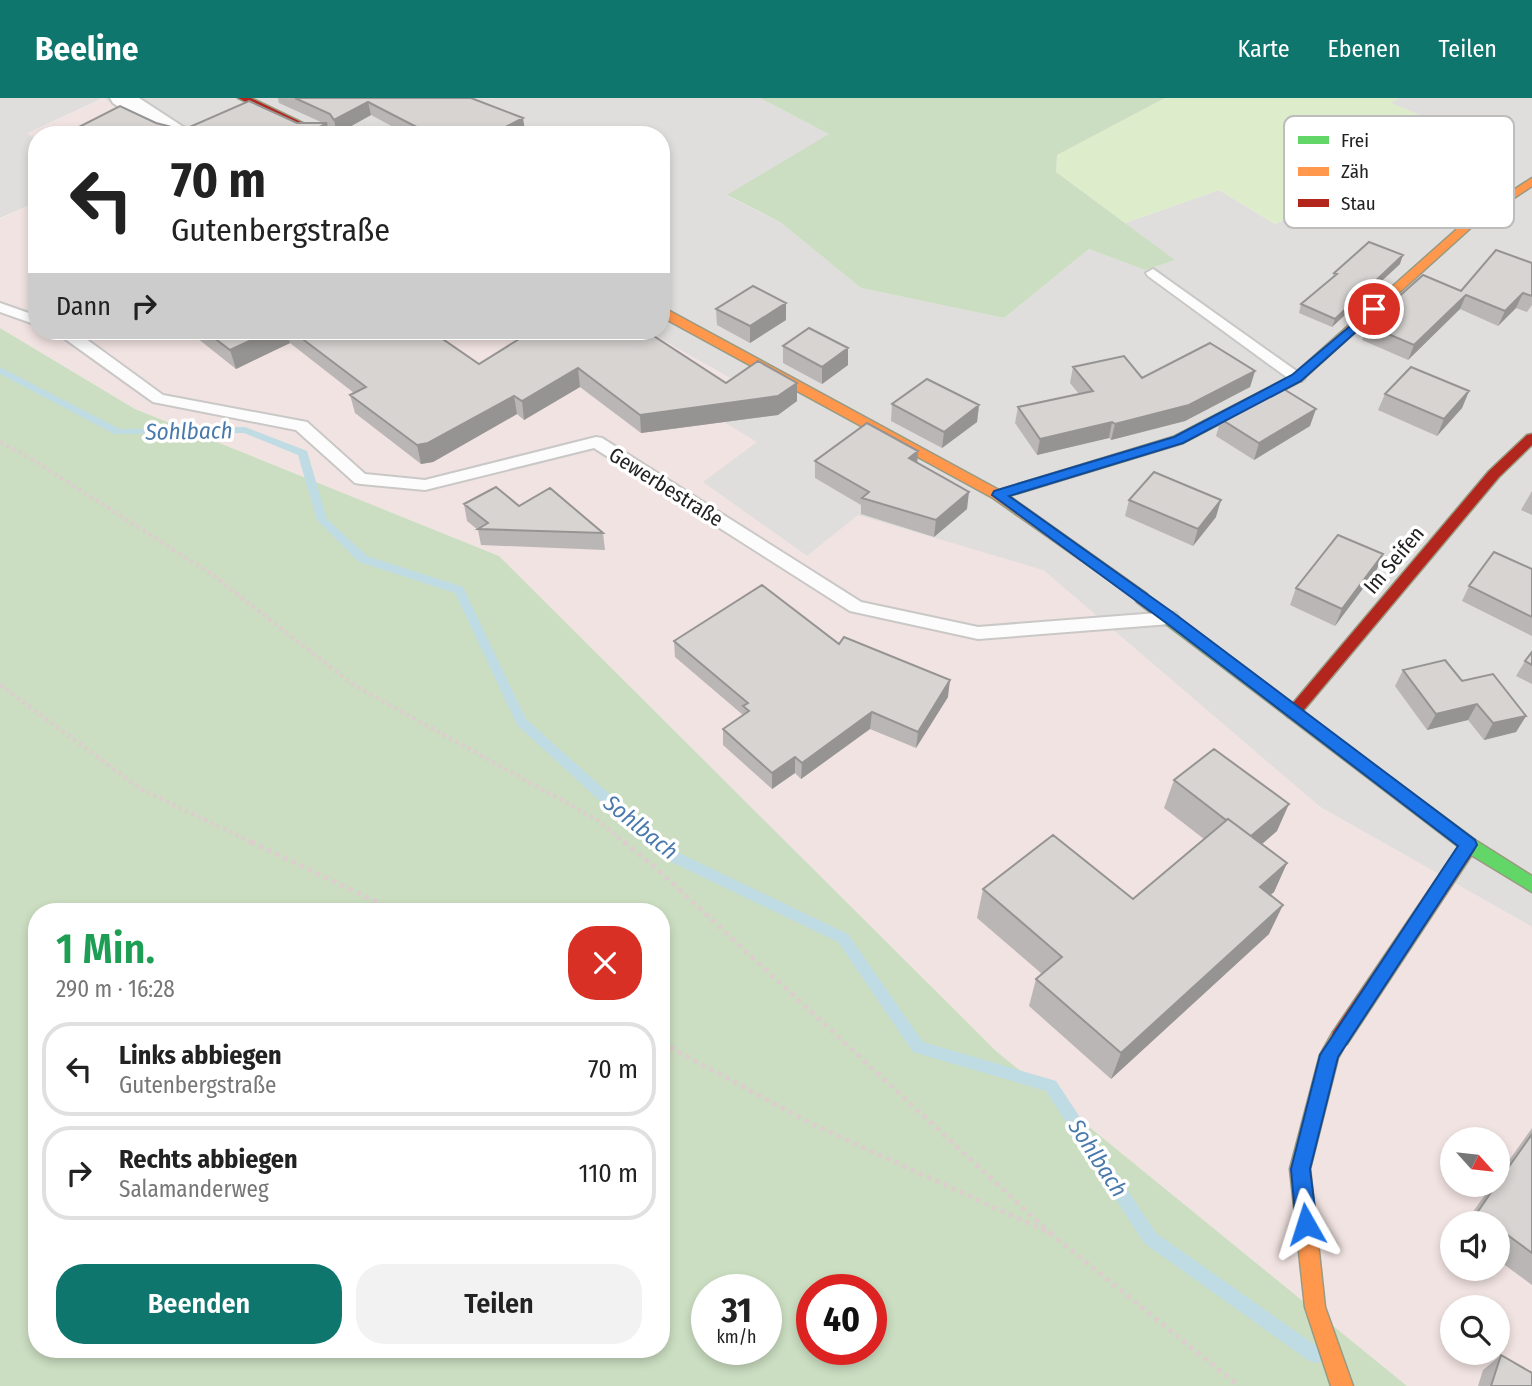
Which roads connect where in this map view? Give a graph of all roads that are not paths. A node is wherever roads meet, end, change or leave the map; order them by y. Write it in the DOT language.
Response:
graph roads {
  1 [pos="122,98"];
  2 [pos="243,98"];
  3 [pos="165,126"];
  4 [pos="304,126"];
  5 [pos="1532,181"];
  6 [pos="1514,193"];
  7 [pos="1464,228"];
  8 [pos="1153,273"];
  9 [pos="0,307"];
  10 [pos="670,316"];
  11 [pos="28,318"];
  12 [pos="81,340"];
  13 [pos="1297,378"];
  14 [pos="1532,438"];
  15 [pos="998,495"];
  16 [pos="1170,618"];
  17 [pos="1293,713"];
  18 [pos="1469,845"];
  19 [pos="1532,885"];
  20 [pos="1342,1386"];
  1 -- 3 [label="street"];
  2 -- 4 [label="street"];
  5 -- 6 [label="street"];
  7 -- 13 [label="street"];
  8 -- 13 [label="lane"];
  9 -- 11 [label="lane"];
  10 -- 15 [label="street"];
  12 -- 16 [label="lane, Gewerbestraße"];
  13 -- 15 [label="street"];
  14 -- 17 [label="street, Im Seifen"];
  15 -- 16 [label="street"];
  16 -- 17 [label="street"];
  17 -- 18 [label="street"];
  18 -- 19 [label="street"];
  18 -- 20 [label="street"];
}
